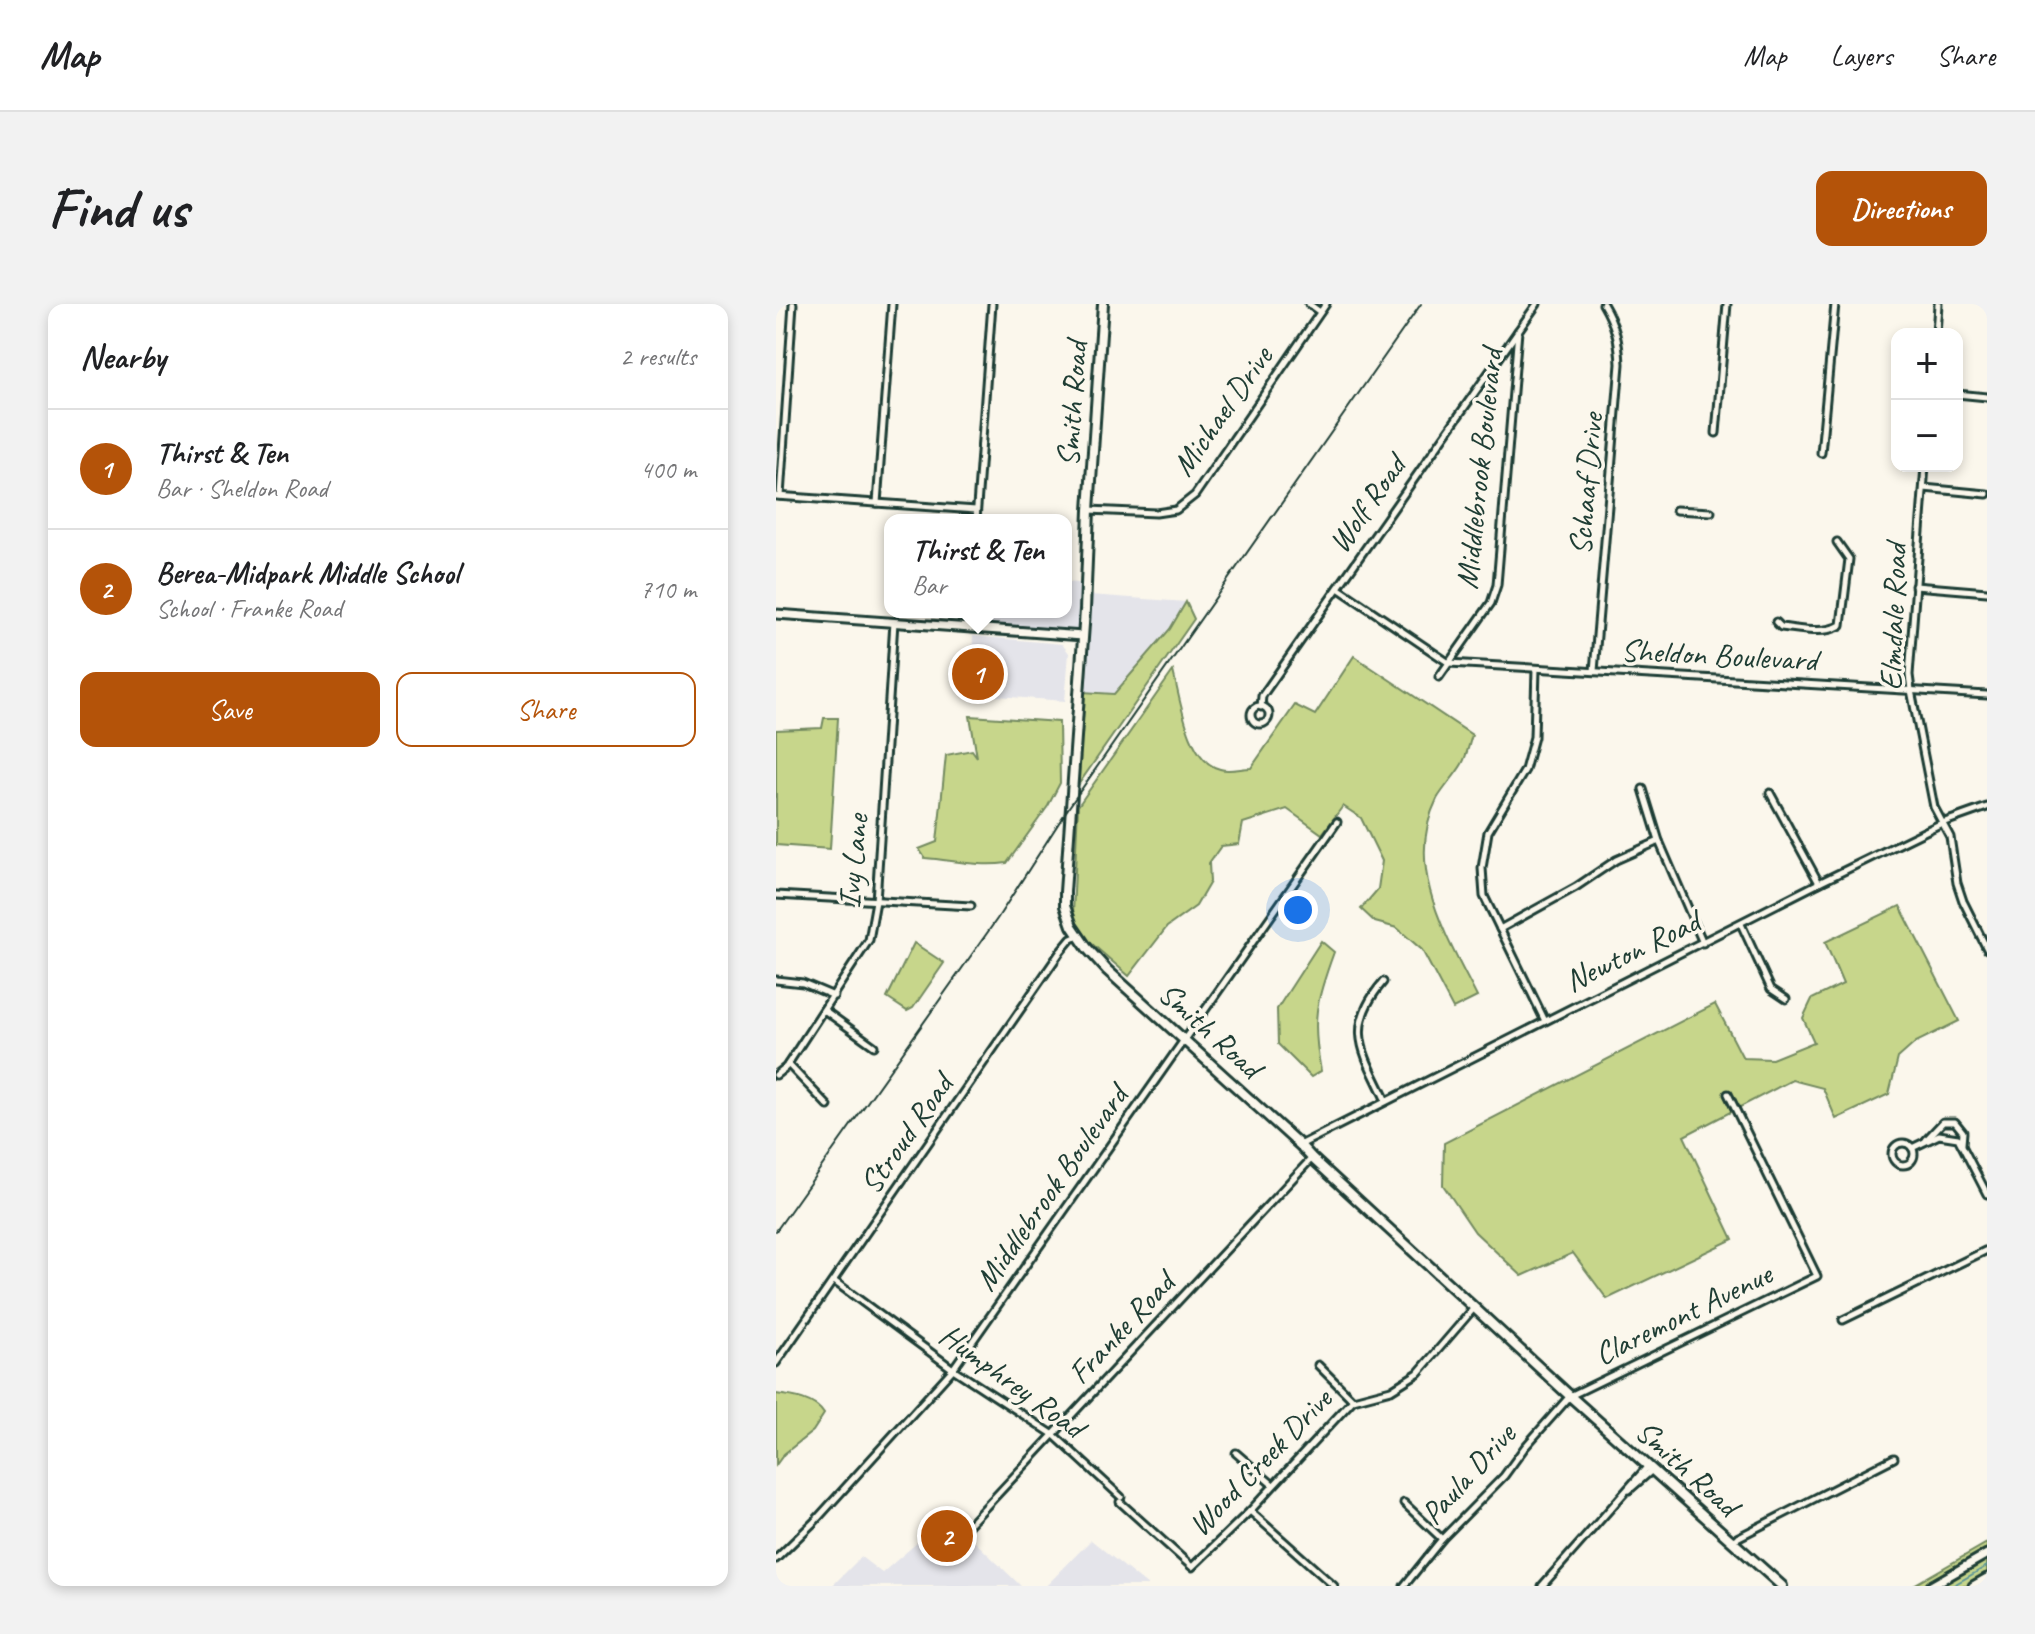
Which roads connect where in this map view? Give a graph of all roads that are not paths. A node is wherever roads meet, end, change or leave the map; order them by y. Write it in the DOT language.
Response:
graph roads {
  1 [pos="793,304"];
  2 [pos="892,304"];
  3 [pos="992,304"];
  4 [pos="1103,304"];
  5 [pos="1309,304"];
  6 [pos="1326,304"];
  7 [pos="1537,304"];
  8 [pos="1603,304"];
  9 [pos="1727,304"];
  10 [pos="1835,304"];
  11 [pos="1938,304"];
  12 [pos="1320,312"];
  13 [pos="1936,328"];
  14 [pos="1518,331"];
  15 [pos="1963,395"];
  16 [pos="1987,397"];
  17 [pos="1716,433"];
  18 [pos="1821,453"];
  19 [pos="1925,472"];
  20 [pos="1924,488"];
  21 [pos="1987,494"];
  22 [pos="778,496"];
  23 [pos="877,503"];
  24 [pos="976,510"];
  25 [pos="1089,510"];
  26 [pos="1676,510"];
  27 [pos="1711,512"];
  28 [pos="976,514"];
  29 [pos="1837,542"];
  30 [pos="1915,586"];
  31 [pos="1338,588"];
  32 [pos="1987,592"];
  33 [pos="776,614"];
  34 [pos="968,618"];
  35 [pos="894,622"];
  36 [pos="1776,622"];
  37 [pos="967,627"];
  38 [pos="1083,636"];
  39 [pos="1449,663"];
  40 [pos="1536,669"];
  41 [pos="1594,671"];
  42 [pos="1439,677"];
  43 [pos="1911,690"];
  44 [pos="1987,695"];
  45 [pos="1261,707"];
  46 [pos="1643,789"];
  47 [pos="1770,793"];
  48 [pos="1987,807"];
  49 [pos="1337,822"];
  50 [pos="1942,823"];
  51 [pos="1659,841"];
  52 [pos="1819,883"];
  53 [pos="776,895"];
  54 [pos="876,901"];
  55 [pos="971,906"];
  56 [pos="1741,924"];
  57 [pos="1500,929"];
  58 [pos="1078,936"];
  59 [pos="1703,943"];
  60 [pos="1987,949"];
  61 [pos="776,980"];
  62 [pos="1383,982"];
  63 [pos="834,996"];
  64 [pos="1786,999"];
  65 [pos="824,1010"];
  66 [pos="1545,1021"];
  67 [pos="1184,1040"];
  68 [pos="874,1046"];
  69 [pos="788,1064"];
  70 [pos="776,1075"];
  71 [pos="1728,1094"];
  72 [pos="1386,1101"];
  73 [pos="828,1106"];
  74 [pos="1924,1142"];
  75 [pos="1300,1145"];
  76 [pos="1962,1145"];
  77 [pos="1912,1148"];
  78 [pos="1312,1158"];
  79 [pos="1987,1194"];
  80 [pos="1987,1250"];
  81 [pos="834,1281"];
  82 [pos="1474,1308"];
  83 [pos="1843,1320"];
  84 [pos="776,1363"];
  85 [pos="1318,1365"];
  86 [pos="953,1369"];
  87 [pos="1570,1396"];
  88 [pos="1353,1400"];
  89 [pos="1054,1435"];
  90 [pos="1236,1453"];
  91 [pos="1894,1458"];
  92 [pos="1650,1467"];
  93 [pos="1273,1485"];
  94 [pos="1404,1503"];
  95 [pos="1250,1511"];
  96 [pos="965,1529"];
  97 [pos="1442,1539"];
  98 [pos="1733,1540"];
  99 [pos="1987,1554"];
  100 [pos="776,1559"];
  101 [pos="1192,1567"];
  102 [pos="1987,1578"];
  103 [pos="1329,1585"];
  104 [pos="1404,1586"];
  105 [pos="1542,1586"];
  106 [pos="1782,1586"];
  107 [pos="1931,1586"];
  108 [pos="1973,1586"];
  1 -- 22 [label="street"];
  2 -- 23 [label="street"];
  3 -- 24 [label="street"];
  4 -- 25 [label="main road, Smith Road"];
  5 -- 12 [label="street"];
  6 -- 12 [label="street, Michael Drive"];
  7 -- 14 [label="street, Middlebrook Boulevard"];
  8 -- 41 [label="street, Schaaf Drive"];
  9 -- 17 [label="street"];
  10 -- 18 [label="street"];
  11 -- 13 [label="street"];
  12 -- 25 [label="street, Michael Drive"];
  14 -- 31 [label="street, Wolf Road"];
  14 -- 39 [label="street, Middlebrook Boulevard"];
  15 -- 16 [label="street"];
  19 -- 20 [label="street, Elmdale Road"];
  20 -- 21 [label="street"];
  20 -- 30 [label="street, Elmdale Road"];
  22 -- 23 [label="street"];
  23 -- 24 [label="street"];
  24 -- 28 [label="street"];
  25 -- 38 [label="main road, Smith Road"];
  26 -- 27 [label="street"];
  29 -- 36 [label="street"];
  30 -- 32 [label="street"];
  30 -- 43 [label="street, Elmdale Road"];
  31 -- 39 [label="street"];
  31 -- 45 [label="street, Wolf Road"];
  33 -- 35 [label="street"];
  34 -- 37 [label="street"];
  35 -- 37 [label="street"];
  35 -- 54 [label="street, Ivy Lane"];
  37 -- 38 [label="street"];
  38 -- 58 [label="main road, Smith Road"];
  39 -- 40 [label="street, Sheldon Boulevard"];
  39 -- 42 [label="street, Middlebrook Boulevard"];
  40 -- 41 [label="street, Sheldon Boulevard"];
  40 -- 57 [label="street"];
  41 -- 43 [label="street, Sheldon Boulevard"];
  43 -- 44 [label="street, Sheldon Boulevard"];
  43 -- 50 [label="street, Elmdale Road"];
  46 -- 51 [label="street"];
  47 -- 52 [label="street"];
  48 -- 50 [label="street, Newton Road"];
  49 -- 67 [label="street, Middlebrook Boulevard"];
  50 -- 52 [label="street, Newton Road"];
  50 -- 60 [label="street, Elmdale Road"];
  51 -- 57 [label="street"];
  51 -- 59 [label="street"];
  52 -- 56 [label="street, Newton Road"];
  53 -- 54 [label="street"];
  54 -- 55 [label="street"];
  54 -- 63 [label="street, Ivy Lane"];
  56 -- 59 [label="street, Newton Road"];
  56 -- 64 [label="street"];
  57 -- 66 [label="street"];
  58 -- 67 [label="main road, Smith Road"];
  58 -- 81 [label="street, Stroud Road"];
  59 -- 66 [label="street, Newton Road"];
  61 -- 63 [label="street"];
  62 -- 72 [label="street"];
  63 -- 65 [label="street, Ivy Lane"];
  65 -- 68 [label="street"];
  65 -- 69 [label="street, Ivy Lane"];
  66 -- 72 [label="street, Newton Road"];
  67 -- 75 [label="main road, Smith Road"];
  67 -- 86 [label="street, Middlebrook Boulevard"];
  69 -- 70 [label="street, Ivy Lane"];
  69 -- 73 [label="street"];
  71 -- 87 [label="street, Claremont Avenue"];
  72 -- 75 [label="street, Newton Road"];
  74 -- 76 [label="street"];
  74 -- 76 [label="street"];
  74 -- 77 [label="street"];
  75 -- 78 [label="main road, Smith Road"];
  76 -- 79 [label="street"];
  77 -- 77 [label="street"];
  78 -- 82 [label="main road, Smith Road"];
  78 -- 89 [label="street, Franke Road"];
  80 -- 83 [label="street"];
  81 -- 84 [label="street, Stroud Road"];
  81 -- 86 [label="street, Humphrey Road"];
  82 -- 87 [label="main road, Smith Road"];
  82 -- 88 [label="street, Wood Creek Drive"];
  85 -- 88 [label="street"];
  86 -- 89 [label="street, Humphrey Road"];
  86 -- 100 [label="street, Middlebrook Boulevard"];
  87 -- 92 [label="main road, Smith Road"];
  87 -- 97 [label="street, Paula Drive"];
  88 -- 93 [label="street, Wood Creek Drive"];
  89 -- 96 [label="street, Franke Road"];
  89 -- 101 [label="street, Humphrey Road"];
  90 -- 93 [label="street"];
  91 -- 98 [label="street"];
  92 -- 98 [label="main road, Smith Road"];
  92 -- 105 [label="street"];
  93 -- 95 [label="street, Wood Creek Drive"];
  94 -- 97 [label="street"];
  95 -- 101 [label="street, Wood Creek Drive"];
  95 -- 103 [label="street"];
  97 -- 104 [label="street, Paula Drive"];
  98 -- 106 [label="main road, Smith Road"];
  99 -- 107 [label="street"];
  102 -- 108 [label="street"];
}
